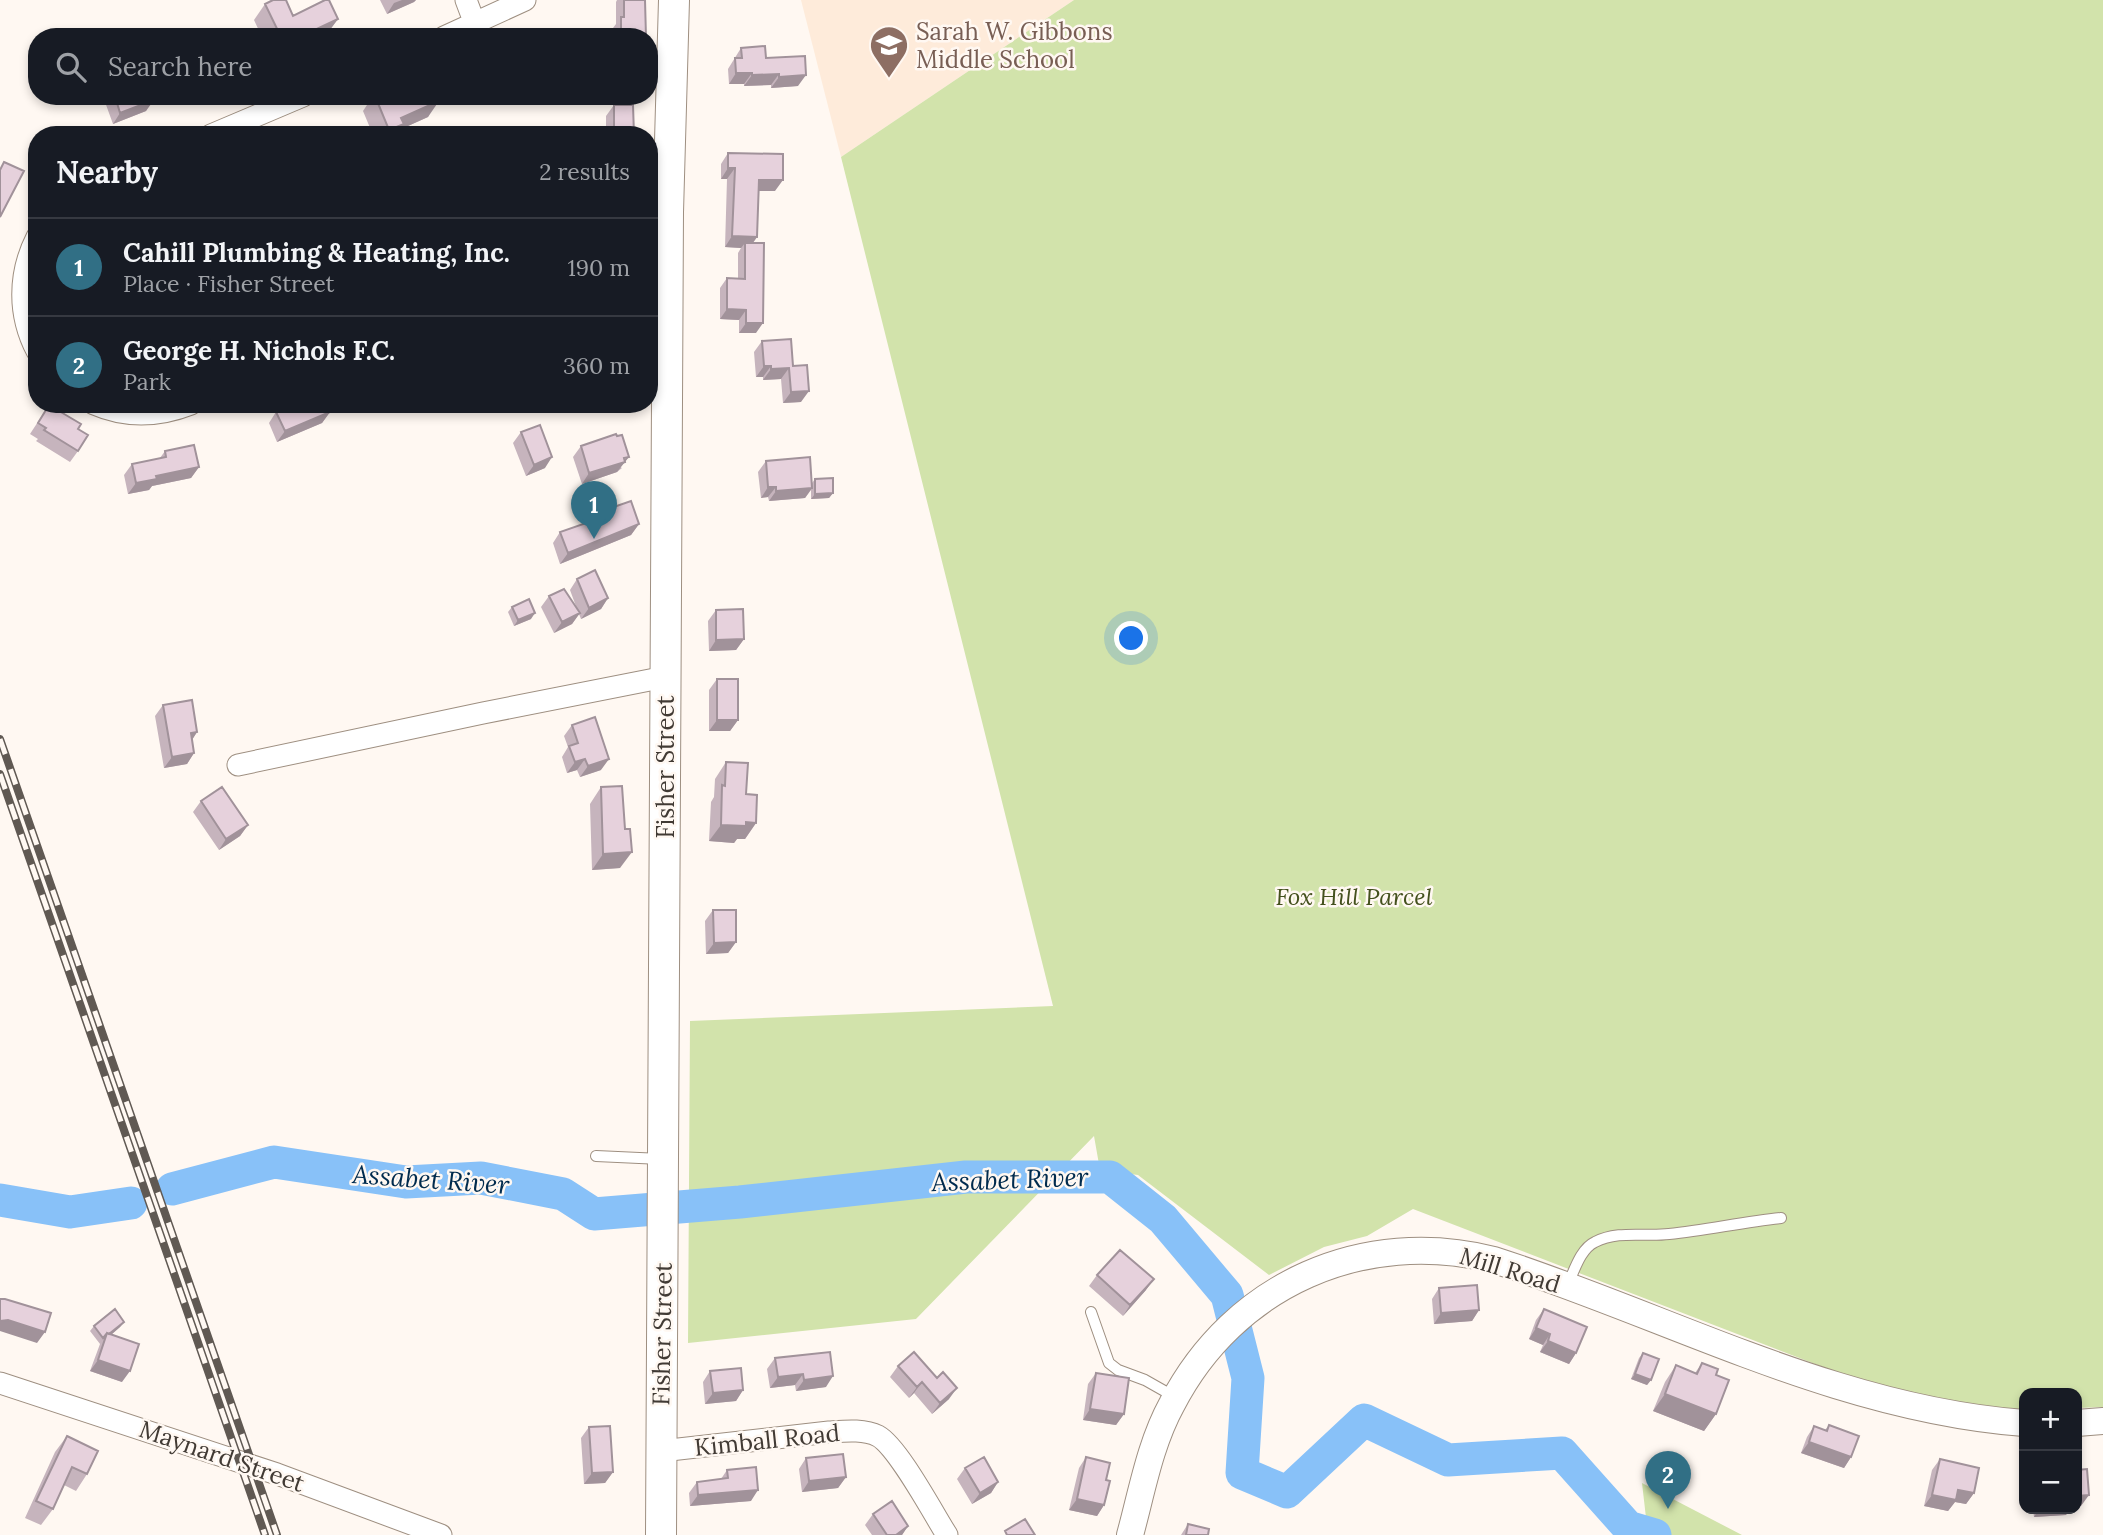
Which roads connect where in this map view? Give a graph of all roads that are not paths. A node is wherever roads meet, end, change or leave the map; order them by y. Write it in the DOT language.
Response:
graph roads {
  1 [pos="466,0"];
  2 [pos="525,0"];
  3 [pos="674,0"];
  4 [pos="475,24"];
  5 [pos="465,28"];
  6 [pos="282,105"];
  7 [pos="232,126"];
  8 [pos="659,216"];
  9 [pos="28,257"];
  10 [pos="28,326"];
  11 [pos="128,413"];
  12 [pos="163,413"];
  13 [pos="666,677"];
  14 [pos="238,765"];
  15 [pos="596,1156"];
  16 [pos="664,1159"];
  17 [pos="1781,1218"];
  18 [pos="1566,1286"];
  19 [pos="1091,1312"];
  20 [pos="0,1383"];
  21 [pos="1181,1388"];
  22 [pos="2103,1421"];
  23 [pos="2019,1422"];
  24 [pos="2082,1423"];
  25 [pos="661,1451"];
  26 [pos="441,1535"];
  27 [pos="662,1535"];
  28 [pos="947,1535"];
  29 [pos="1130,1535"];
  1 -- 4 [label="street"];
  2 -- 4 [label="street"];
  3 -- 8 [label="main road, Fisher Street"];
  4 -- 5 [label="street"];
  6 -- 7 [label="street"];
  8 -- 13 [label="main road, Fisher Street"];
  9 -- 10 [label="street"];
  11 -- 12 [label="street"];
  13 -- 14 [label="street"];
  13 -- 16 [label="main road, Fisher Street"];
  15 -- 16 [label="lane"];
  16 -- 25 [label="main road, Fisher Street"];
  17 -- 18 [label="lane"];
  18 -- 21 [label="street, Mill Road"];
  18 -- 23 [label="street, Mill Road"];
  19 -- 21 [label="lane"];
  20 -- 26 [label="street, Maynard Street"];
  21 -- 29 [label="street, Mill Road"];
  22 -- 24 [label="street"];
  25 -- 27 [label="main road, Fisher Street"];
  25 -- 28 [label="street, Kimball Road"];
}
